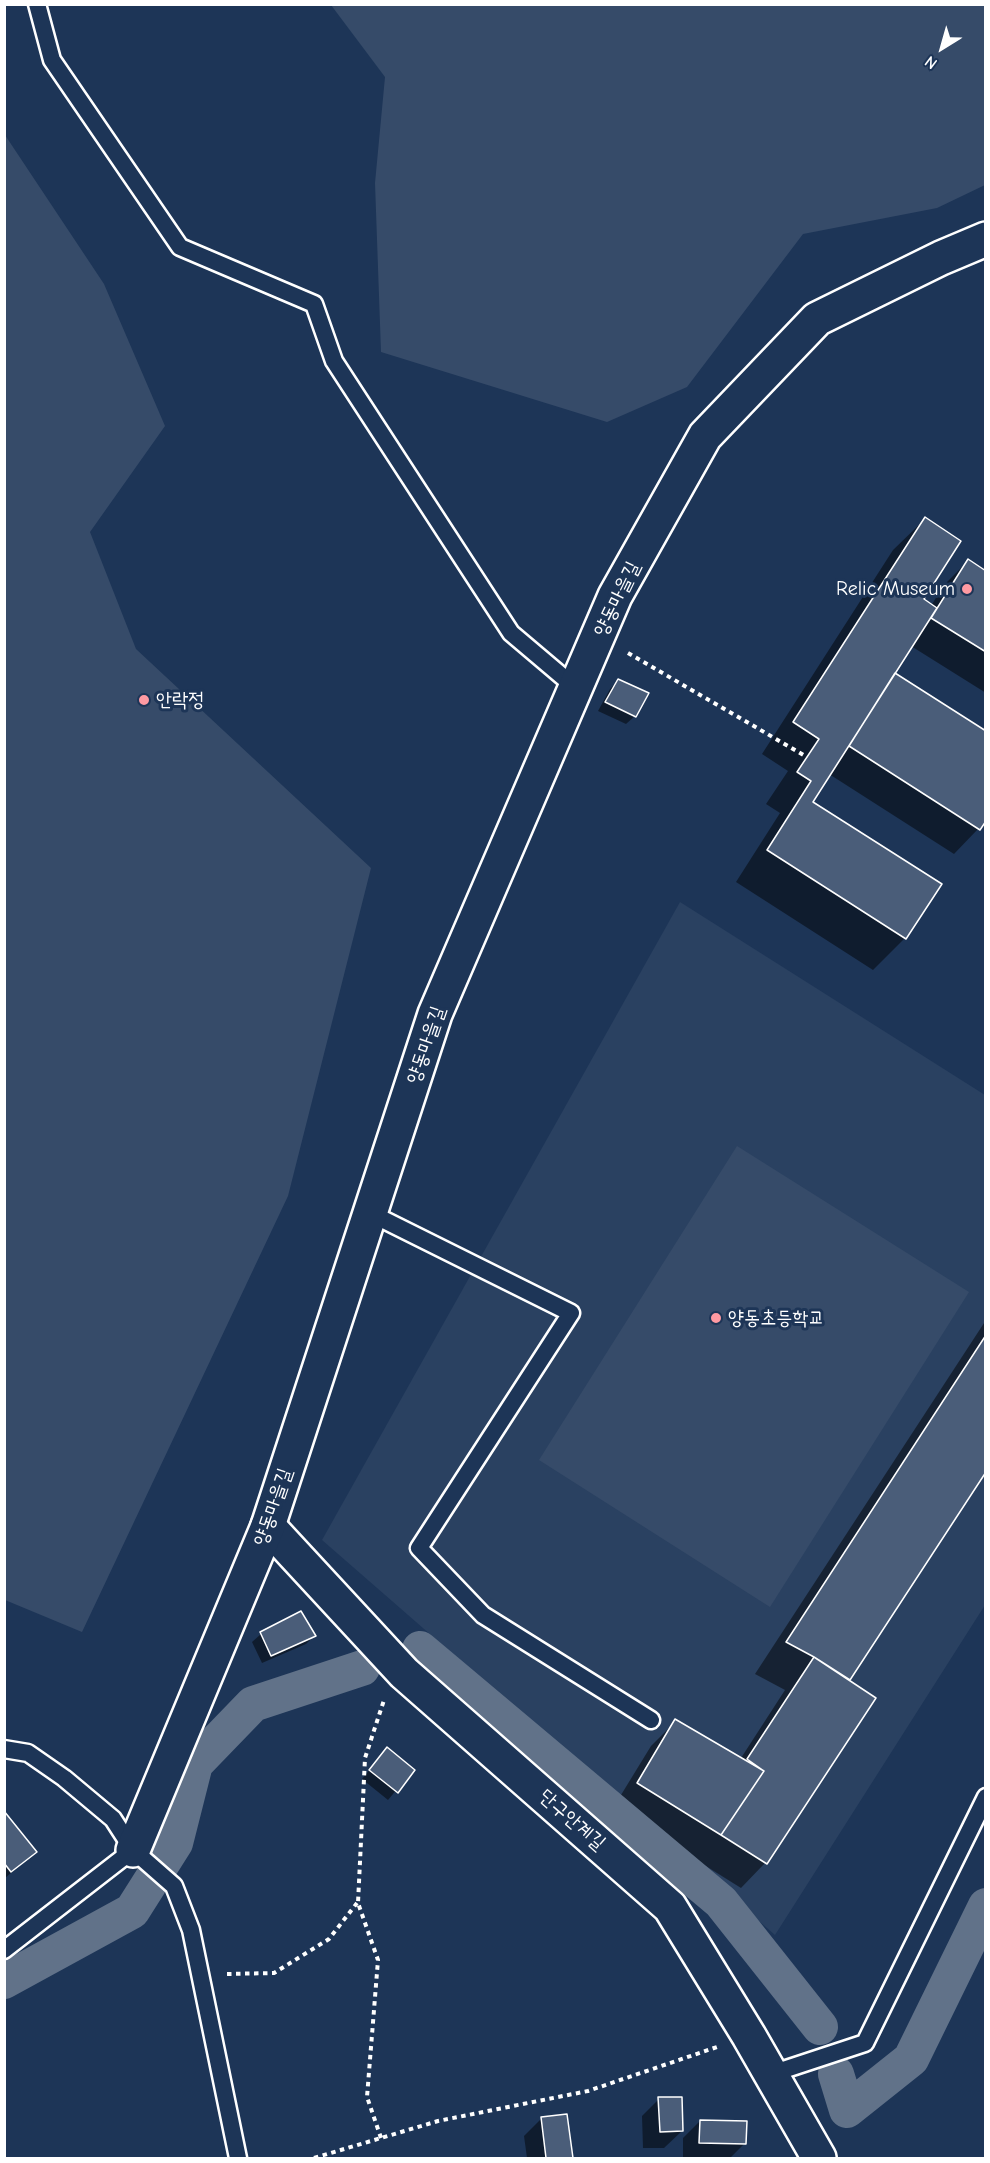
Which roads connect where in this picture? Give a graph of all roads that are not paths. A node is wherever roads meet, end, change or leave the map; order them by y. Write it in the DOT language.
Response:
graph roads {
  1 [pos="37,4"];
  2 [pos="986,239"];
  3 [pos="576,688"];
  4 [pos="370,1213"];
  5 [pos="268,1526"];
  6 [pos="651,1720"];
  7 [pos="4,1749"];
  8 [pos="986,1797"];
  9 [pos="135,1851"];
  10 [pos="4,1950"];
  11 [pos="771,2074"];
  12 [pos="238,2158"];
  13 [pos="819,2158"];
  1 -- 3 [label="lane"];
  2 -- 3 [label="street, 양동마을길"];
  3 -- 4 [label="street, 양동마을길"];
  4 -- 5 [label="street, 양동마을길"];
  4 -- 6 [label="lane"];
  5 -- 9 [label="street, 양동마을길"];
  5 -- 11 [label="street, 단구안계길"];
  7 -- 9 [label="lane"];
  8 -- 11 [label="lane"];
  9 -- 10 [label="lane, 양동마을길"];
  9 -- 12 [label="lane"];
  11 -- 13 [label="street, 단구안계길"];
}
